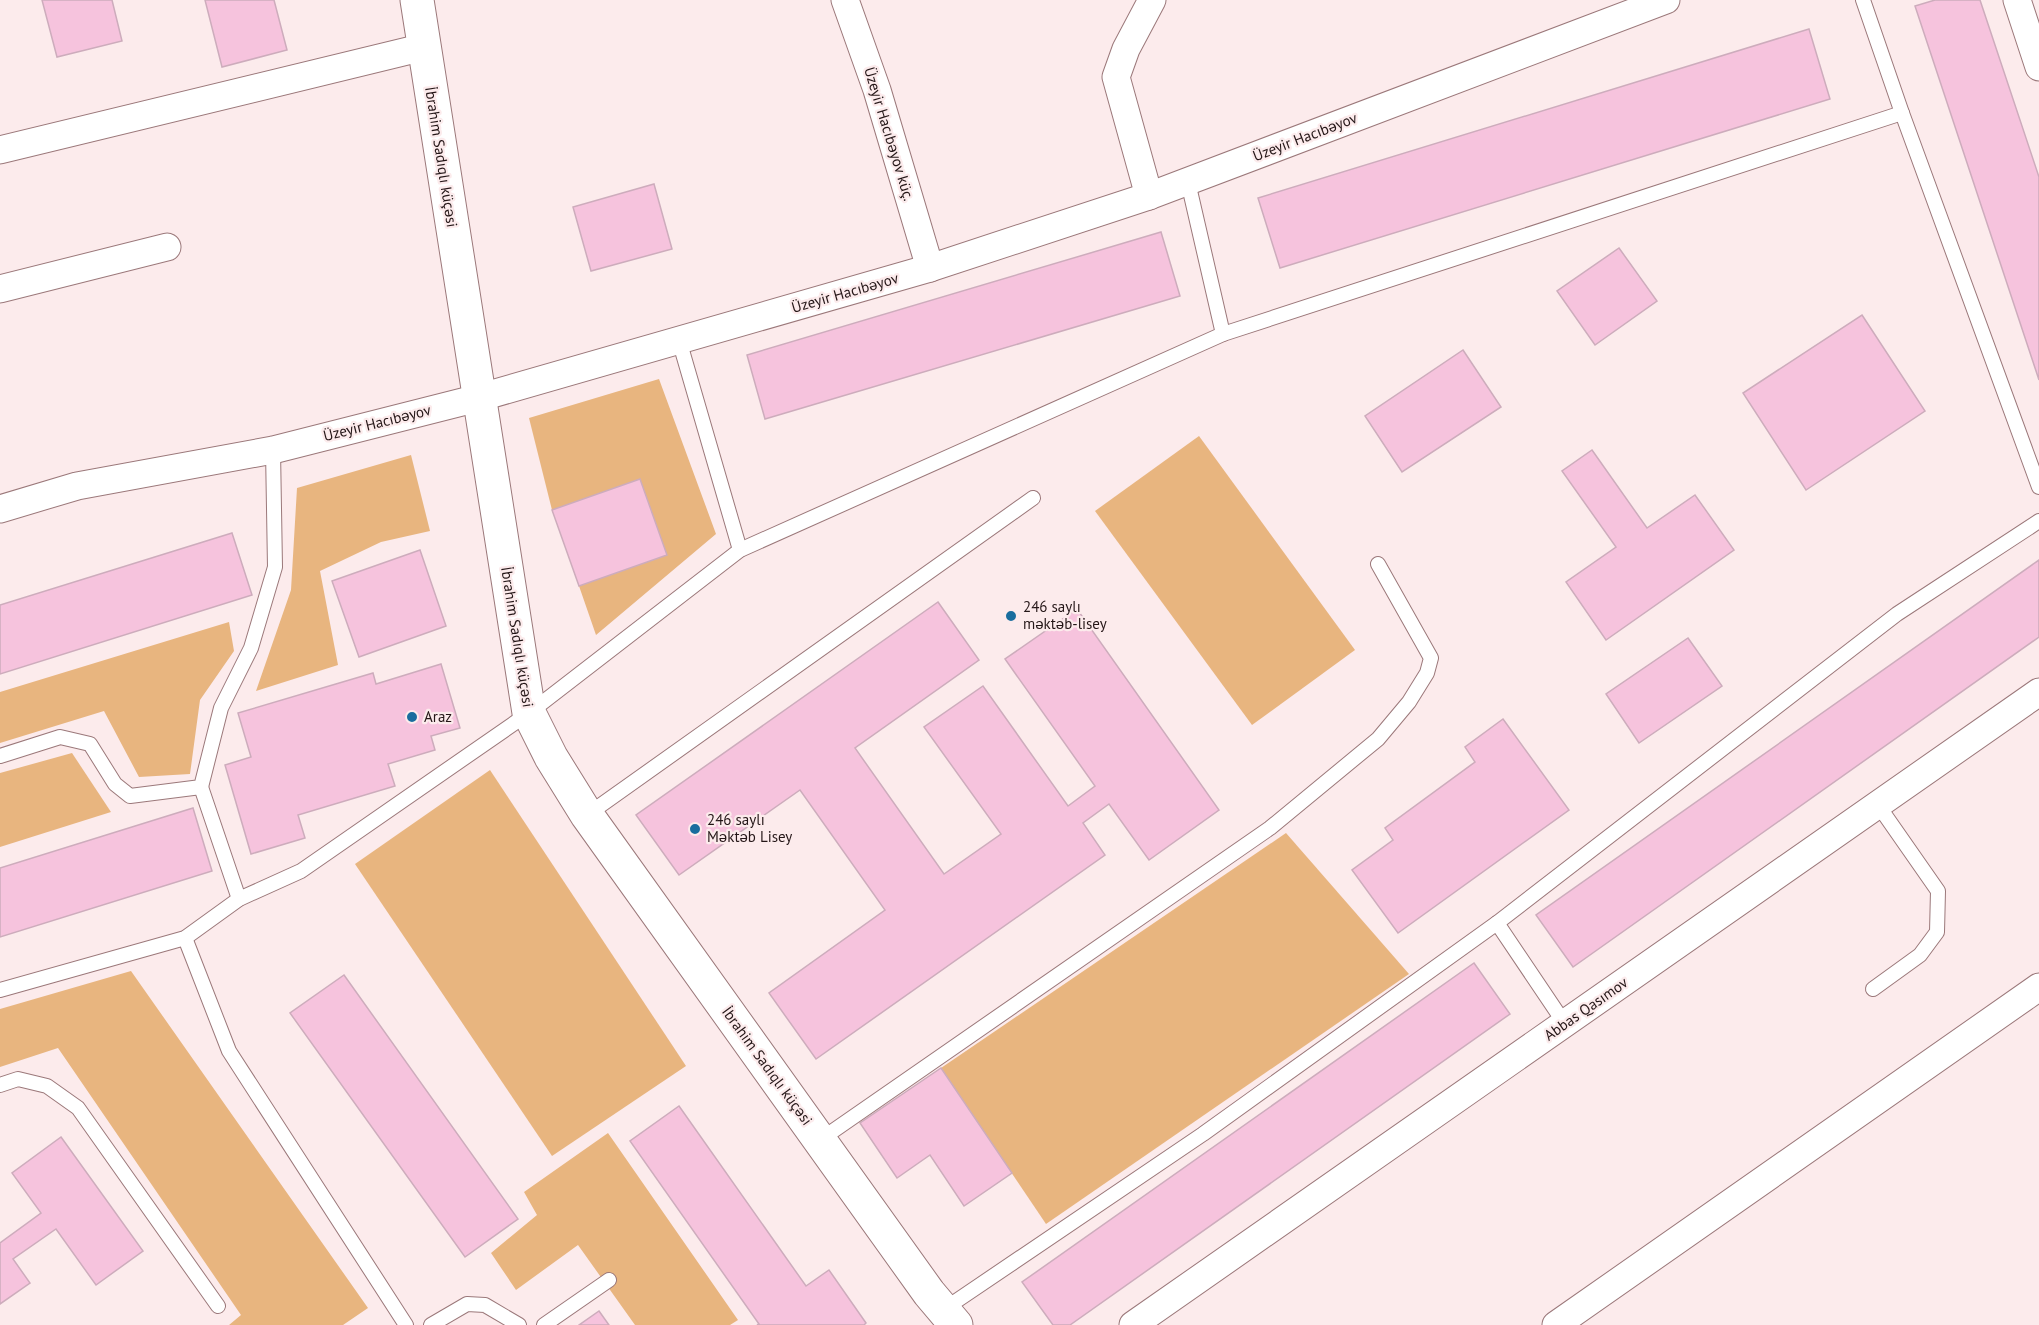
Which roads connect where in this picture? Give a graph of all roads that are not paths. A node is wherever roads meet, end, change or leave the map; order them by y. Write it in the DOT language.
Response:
graph roads {
  1 [pos="417,0"];
  2 [pos="845,0"];
  3 [pos="1152,0"];
  4 [pos="1666,0"];
  5 [pos="1863,0"];
  6 [pos="2017,0"];
  7 [pos="424,47"];
  8 [pos="2039,67"];
  9 [pos="1902,113"];
  10 [pos="0,150"];
  11 [pos="1188,182"];
  12 [pos="1149,196"];
  13 [pos="166,247"];
  14 [pos="930,268"];
  15 [pos="0,289"];
  16 [pos="1223,334"];
  17 [pos="680,340"];
  18 [pos="478,398"];
  19 [pos="273,450"];
  20 [pos="2039,487"];
  21 [pos="1033,498"];
  22 [pos="0,509"];
  23 [pos="2039,521"];
  24 [pos="740,550"];
  25 [pos="1378,564"];
  26 [pos="2039,692"];
  27 [pos="529,713"];
  28 [pos="0,756"];
  29 [pos="201,787"];
  30 [pos="1878,805"];
  31 [pos="587,815"];
  32 [pos="239,898"];
  33 [pos="1497,923"];
  34 [pos="185,938"];
  35 [pos="2039,987"];
  36 [pos="1874,989"];
  37 [pos="0,990"];
  38 [pos="1565,1024"];
  39 [pos="0,1085"];
  40 [pos="820,1140"];
  41 [pos="609,1280"];
  42 [pos="218,1306"];
  43 [pos="950,1318"];
  44 [pos="406,1325"];
  45 [pos="431,1325"];
  46 [pos="519,1325"];
  47 [pos="544,1325"];
  48 [pos="1133,1325"];
  49 [pos="1556,1325"];
  1 -- 7 [label="street, İbrahim Sadıqlı küçəsi"];
  2 -- 14 [label="street, Üzeyir Hacıbəyov küç."];
  3 -- 12 [label="street"];
  4 -- 11 [label="street, Üzeyir Hacıbəyov"];
  5 -- 9 [label="lane"];
  6 -- 8 [label="street"];
  7 -- 10 [label="street"];
  7 -- 18 [label="street, İbrahim Sadıqlı küçəsi"];
  9 -- 16 [label="lane"];
  9 -- 20 [label="lane"];
  11 -- 12 [label="street, Üzeyir Hacıbəyov"];
  11 -- 16 [label="lane"];
  12 -- 14 [label="street, Üzeyir Hacıbəyov"];
  13 -- 15 [label="street"];
  14 -- 17 [label="street, Üzeyir Hacıbəyov"];
  16 -- 24 [label="lane"];
  17 -- 18 [label="street, Üzeyir Hacıbəyov"];
  17 -- 24 [label="lane"];
  18 -- 19 [label="street, Üzeyir Hacıbəyov"];
  18 -- 27 [label="street, İbrahim Sadıqlı küçəsi"];
  19 -- 22 [label="street, Üzeyir Hacıbəyov"];
  19 -- 29 [label="lane"];
  21 -- 31 [label="lane"];
  23 -- 33 [label="lane"];
  24 -- 27 [label="lane"];
  25 -- 40 [label="lane"];
  26 -- 30 [label="street, Abbas Qasımov"];
  27 -- 31 [label="street, İbrahim Sadıqlı küçəsi"];
  27 -- 32 [label="lane"];
  28 -- 29 [label="lane"];
  29 -- 32 [label="lane"];
  30 -- 36 [label="lane"];
  30 -- 38 [label="street, Abbas Qasımov"];
  31 -- 40 [label="street, İbrahim Sadıqlı küçəsi"];
  32 -- 34 [label="lane"];
  33 -- 38 [label="lane"];
  33 -- 43 [label="lane"];
  34 -- 37 [label="lane"];
  34 -- 44 [label="lane"];
  35 -- 49 [label="street"];
  38 -- 48 [label="street, Abbas Qasımov"];
  39 -- 42 [label="lane"];
  40 -- 43 [label="street, İbrahim Sadıqlı küçəsi"];
  41 -- 47 [label="lane"];
  45 -- 46 [label="lane"];
}
